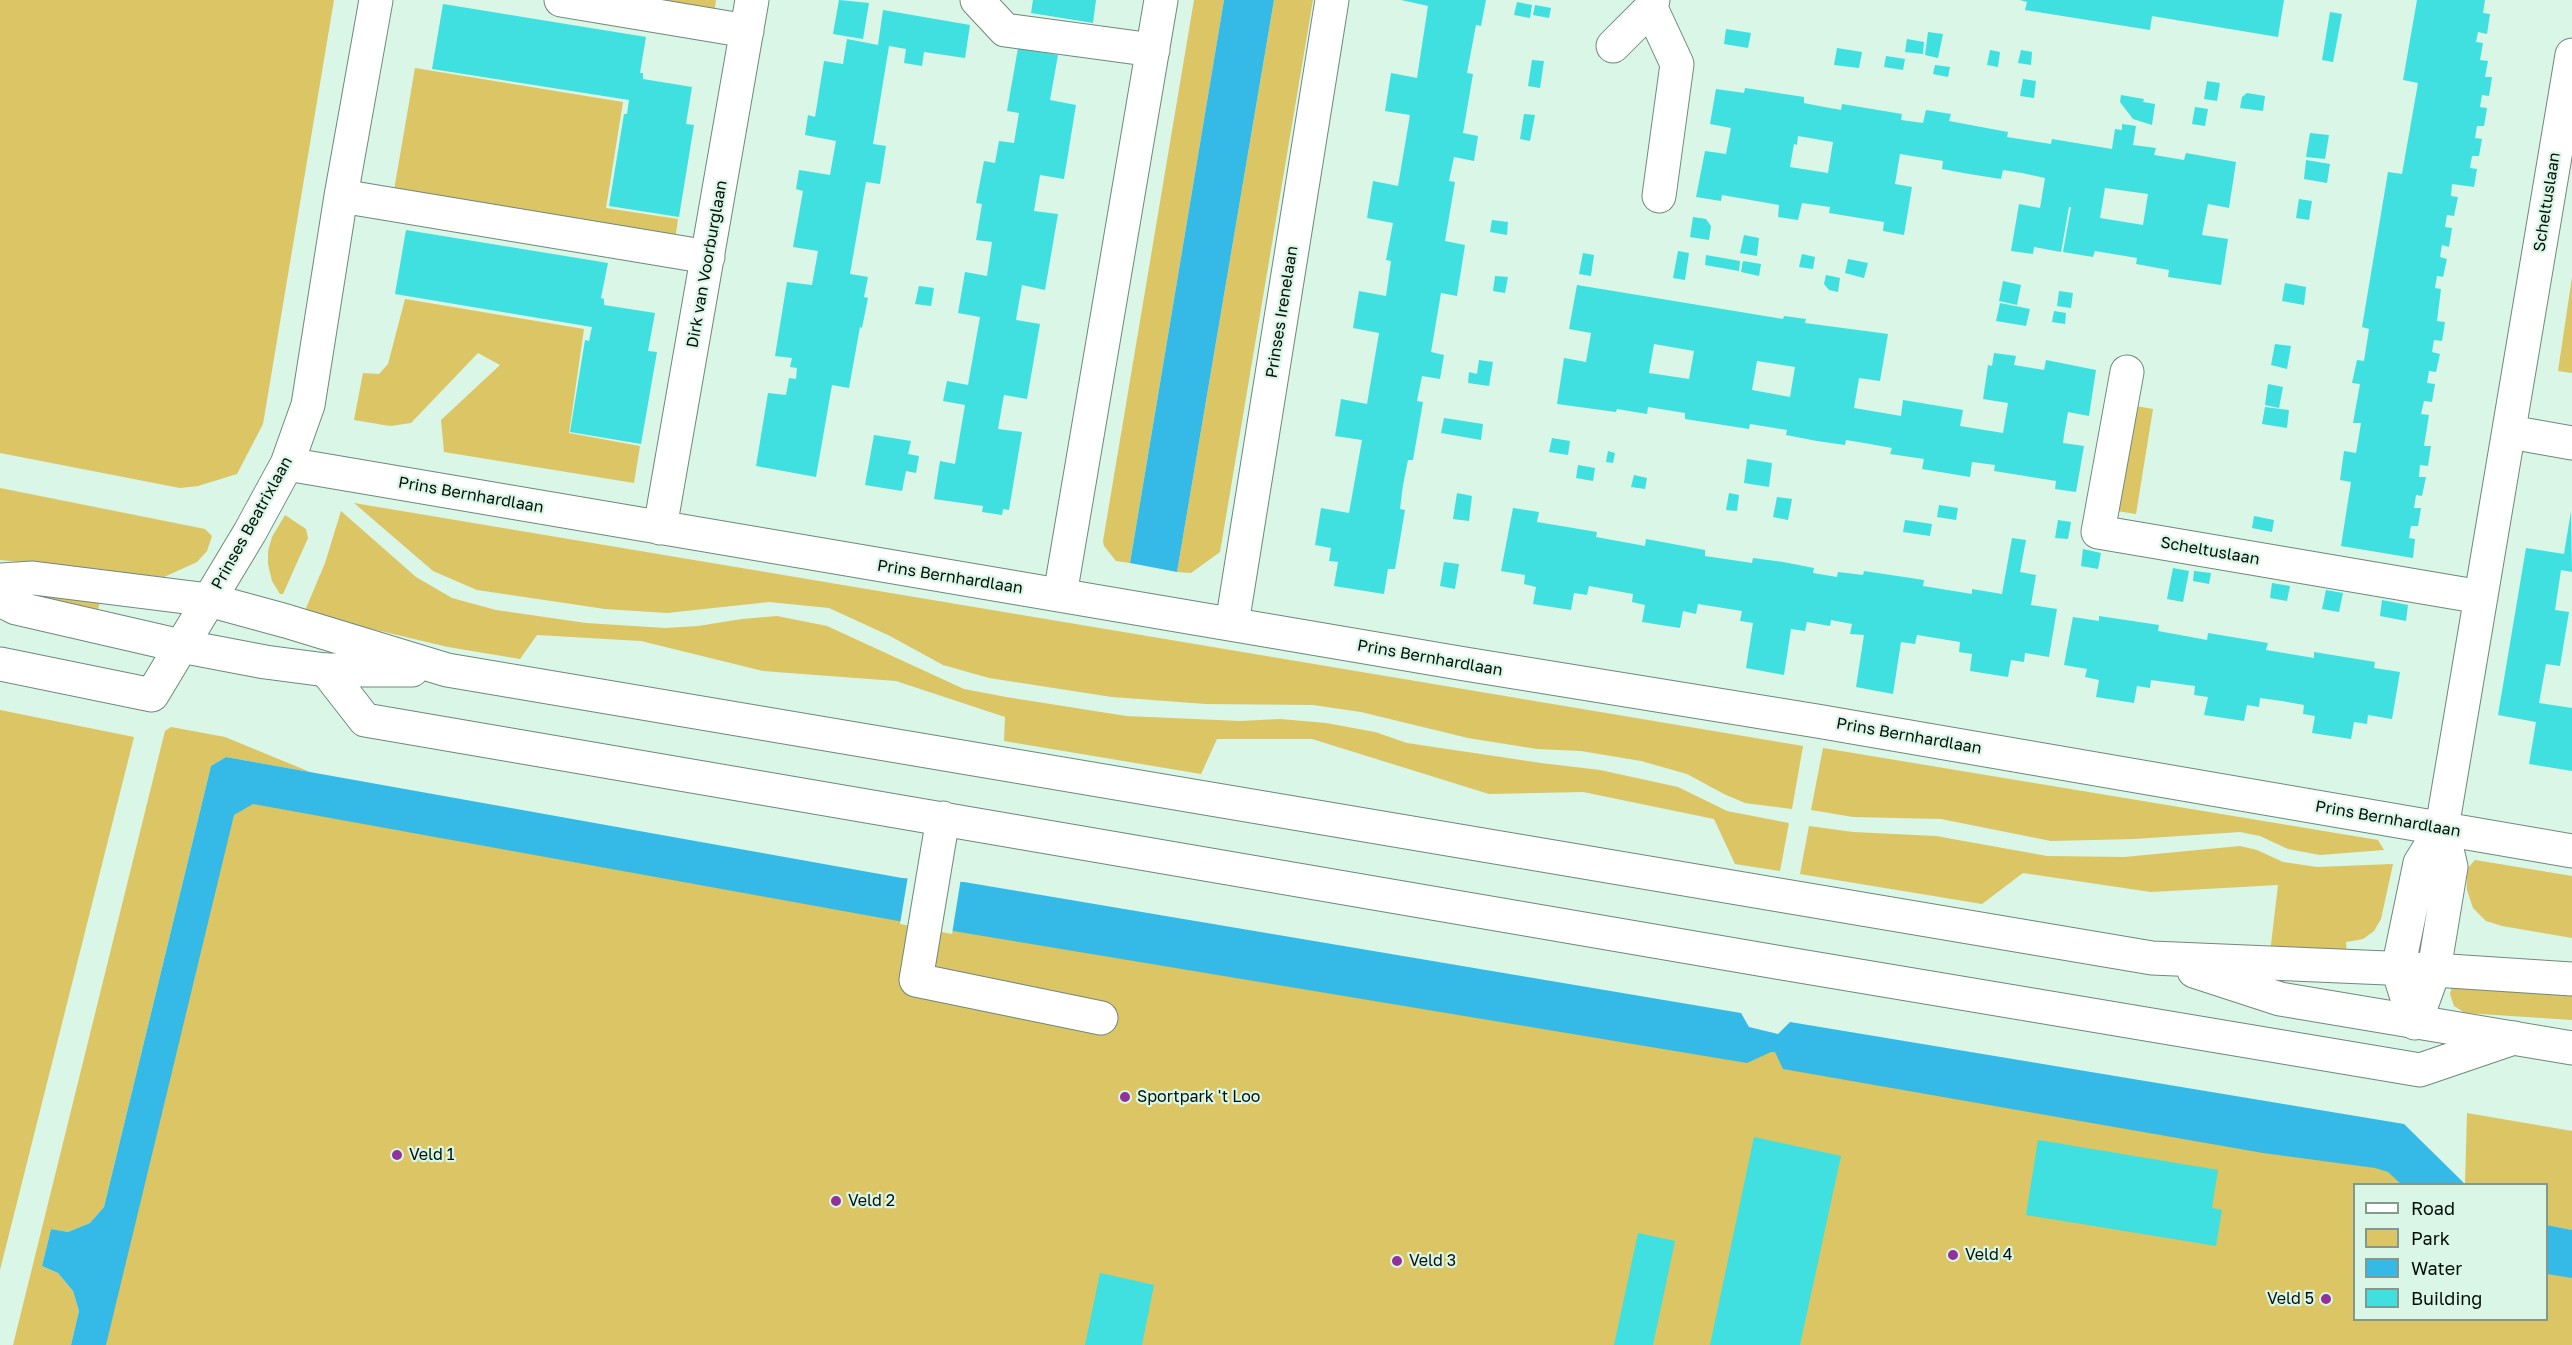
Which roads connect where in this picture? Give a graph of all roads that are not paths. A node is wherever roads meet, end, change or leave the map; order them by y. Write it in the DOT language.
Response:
graph roads {
  1 [pos="376,0"];
  2 [pos="561,0"];
  3 [pos="977,0"];
  4 [pos="1161,0"];
  5 [pos="1332,0"];
  6 [pos="1652,4"];
  7 [pos="749,16"];
  8 [pos="1612,46"];
  9 [pos="1153,50"];
  10 [pos="2572,55"];
  11 [pos="2563,162"];
  12 [pos="341,196"];
  13 [pos="1659,196"];
  14 [pos="708,257"];
  15 [pos="2127,372"];
  16 [pos="2510,432"];
  17 [pos="2572,443"];
  18 [pos="287,464"];
  19 [pos="660,528"];
  20 [pos="0,580"];
  21 [pos="1060,595"];
  22 [pos="2481,597"];
  23 [pos="0,600"];
  24 [pos="209,600"];
  25 [pos="1232,624"];
  26 [pos="181,646"];
  27 [pos="0,664"];
  28 [pos="326,670"];
  29 [pos="447,670"];
  30 [pos="944,818"];
  31 [pos="2442,828"];
  32 [pos="2572,851"];
  33 [pos="2152,958"];
  34 [pos="2397,969"];
  35 [pos="2434,970"];
  36 [pos="2572,980"];
  37 [pos="1101,1018"];
  38 [pos="2415,1023"];
  39 [pos="2514,1038"];
  40 [pos="2572,1048"];
  1 -- 12 [label="street, Prinses Beatrixlaan"];
  2 -- 7 [label="street"];
  3 -- 9 [label="street"];
  4 -- 9 [label="street"];
  5 -- 25 [label="street, Prinses Irenelaan"];
  6 -- 8 [label="street"];
  6 -- 13 [label="street"];
  7 -- 14 [label="street, Dirk van Voorburglaan"];
  9 -- 21 [label="street"];
  10 -- 11 [label="street, Scheltuslaan"];
  11 -- 16 [label="street, Scheltuslaan"];
  12 -- 14 [label="street"];
  12 -- 18 [label="street, Prinses Beatrixlaan"];
  14 -- 19 [label="street, Dirk van Voorburglaan"];
  15 -- 22 [label="street, Scheltuslaan"];
  16 -- 17 [label="street"];
  16 -- 22 [label="street, Scheltuslaan"];
  18 -- 19 [label="street, Prins Bernhardlaan"];
  18 -- 24 [label="street, Prinses Beatrixlaan"];
  19 -- 21 [label="street, Prins Bernhardlaan"];
  20 -- 24 [label="street"];
  21 -- 25 [label="street, Prins Bernhardlaan"];
  22 -- 31 [label="street, Scheltuslaan"];
  23 -- 26 [label="street"];
  24 -- 26 [label="street, Prinses Beatrixlaan"];
  24 -- 29 [label="street"];
  25 -- 31 [label="street, Prins Bernhardlaan"];
  26 -- 27 [label="street, Prinses Beatrixlaan"];
  26 -- 28 [label="street"];
  28 -- 29 [label="street"];
  28 -- 30 [label="street"];
  29 -- 33 [label="street"];
  30 -- 37 [label="street"];
  30 -- 39 [label="street"];
  31 -- 32 [label="street, Prins Bernhardlaan"];
  31 -- 34 [label="street, Scheltuslaan"];
  31 -- 35 [label="street, Scheltuslaan"];
  33 -- 34 [label="street"];
  33 -- 38 [label="street"];
  34 -- 35 [label="street"];
  34 -- 38 [label="street"];
  35 -- 36 [label="street"];
  35 -- 38 [label="street, Scheltuslaan"];
  38 -- 39 [label="street"];
  39 -- 40 [label="street"];
}
